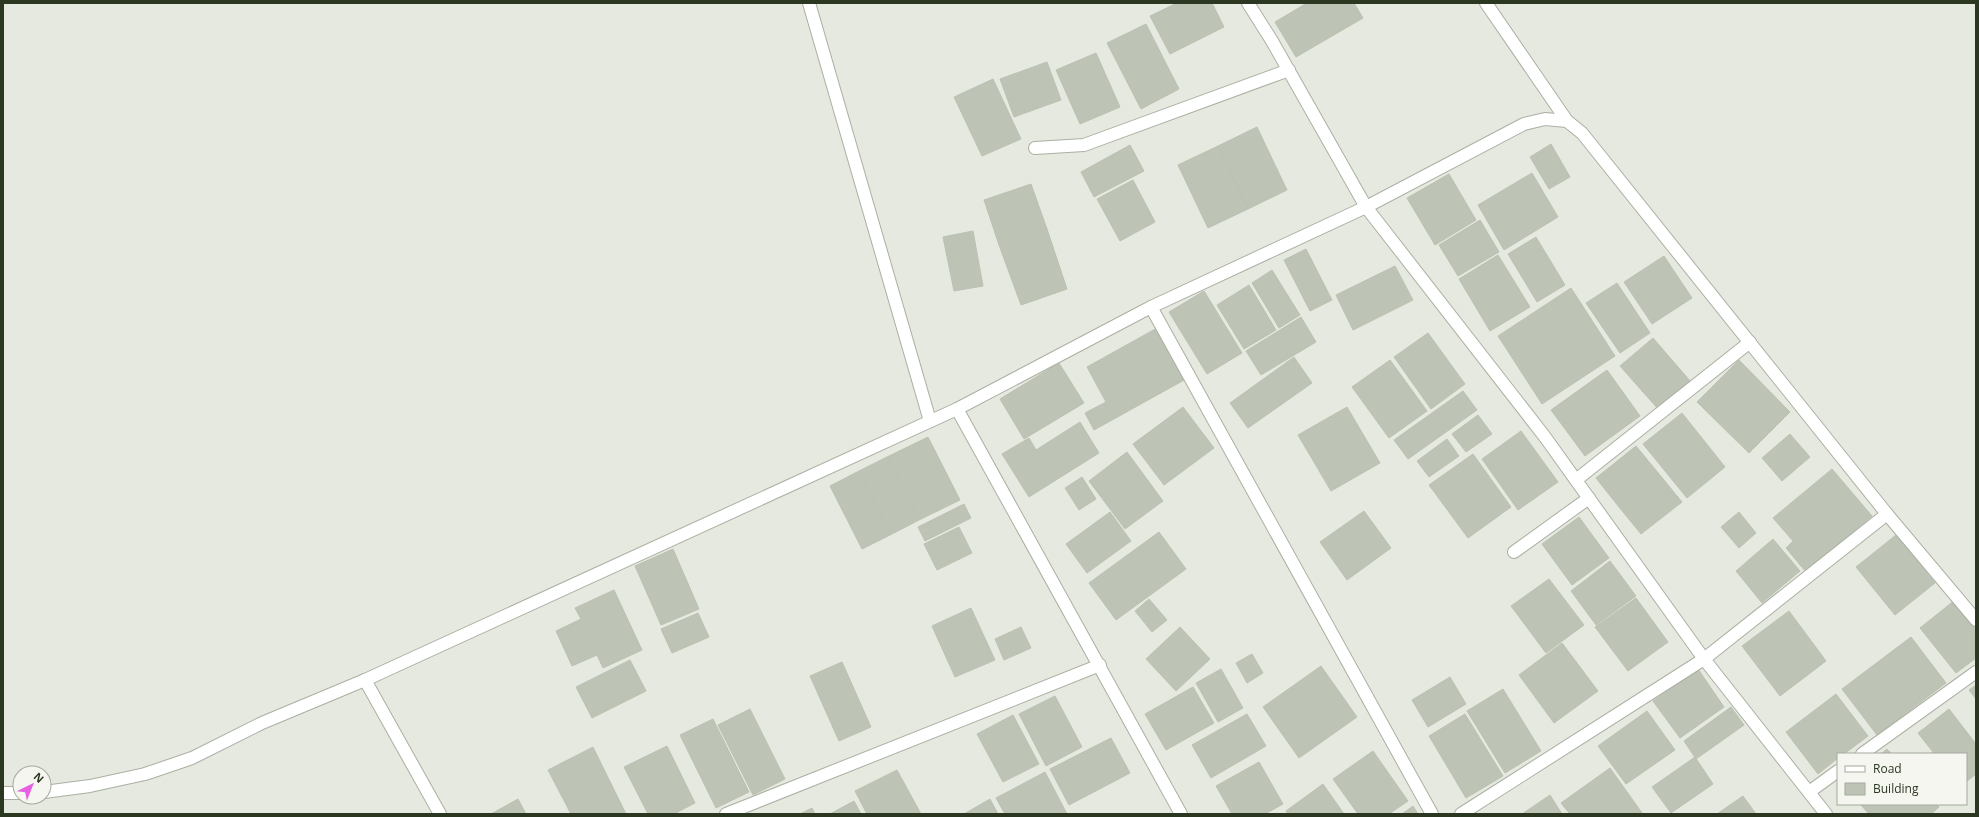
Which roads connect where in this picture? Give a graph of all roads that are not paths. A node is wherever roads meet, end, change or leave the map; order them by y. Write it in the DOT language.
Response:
graph roads {
  1 [pos="809,3"];
  2 [pos="1248,3"];
  3 [pos="1486,3"];
  4 [pos="1289,70"];
  5 [pos="1567,121"];
  6 [pos="1035,148"];
  7 [pos="1366,207"];
  8 [pos="1151,306"];
  9 [pos="1750,342"];
  10 [pos="957,408"];
  11 [pos="930,421"];
  12 [pos="1576,480"];
  13 [pos="1589,498"];
  14 [pos="1887,514"];
  15 [pos="1514,552"];
  16 [pos="1976,620"];
  17 [pos="1704,659"];
  18 [pos="1100,665"];
  19 [pos="1976,672"];
  20 [pos="365,680"];
  21 [pos="1863,753"];
  22 [pos="1837,772"];
  23 [pos="52,791"];
  24 [pos="1809,792"];
  25 [pos="1464,813"];
  26 [pos="440,814"];
  27 [pos="726,814"];
  28 [pos="1181,814"];
  29 [pos="1432,814"];
  30 [pos="1826,814"];
  1 -- 11 [label="street"];
  2 -- 4 [label="street"];
  3 -- 5 [label="street"];
  4 -- 6 [label="street"];
  4 -- 7 [label="street"];
  5 -- 7 [label="street"];
  5 -- 9 [label="street"];
  7 -- 8 [label="street"];
  7 -- 12 [label="street"];
  8 -- 10 [label="street"];
  8 -- 29 [label="street"];
  9 -- 12 [label="street"];
  9 -- 14 [label="street"];
  10 -- 11 [label="street"];
  10 -- 18 [label="street"];
  11 -- 20 [label="street"];
  12 -- 13 [label="street"];
  13 -- 15 [label="street"];
  13 -- 17 [label="street"];
  14 -- 16 [label="street"];
  14 -- 17 [label="street"];
  17 -- 24 [label="street"];
  17 -- 25 [label="street"];
  18 -- 27 [label="street"];
  18 -- 28 [label="street"];
  19 -- 21 [label="street"];
  20 -- 23 [label="street"];
  20 -- 26 [label="street"];
  22 -- 24 [label="street"];
  24 -- 30 [label="street"];
}
